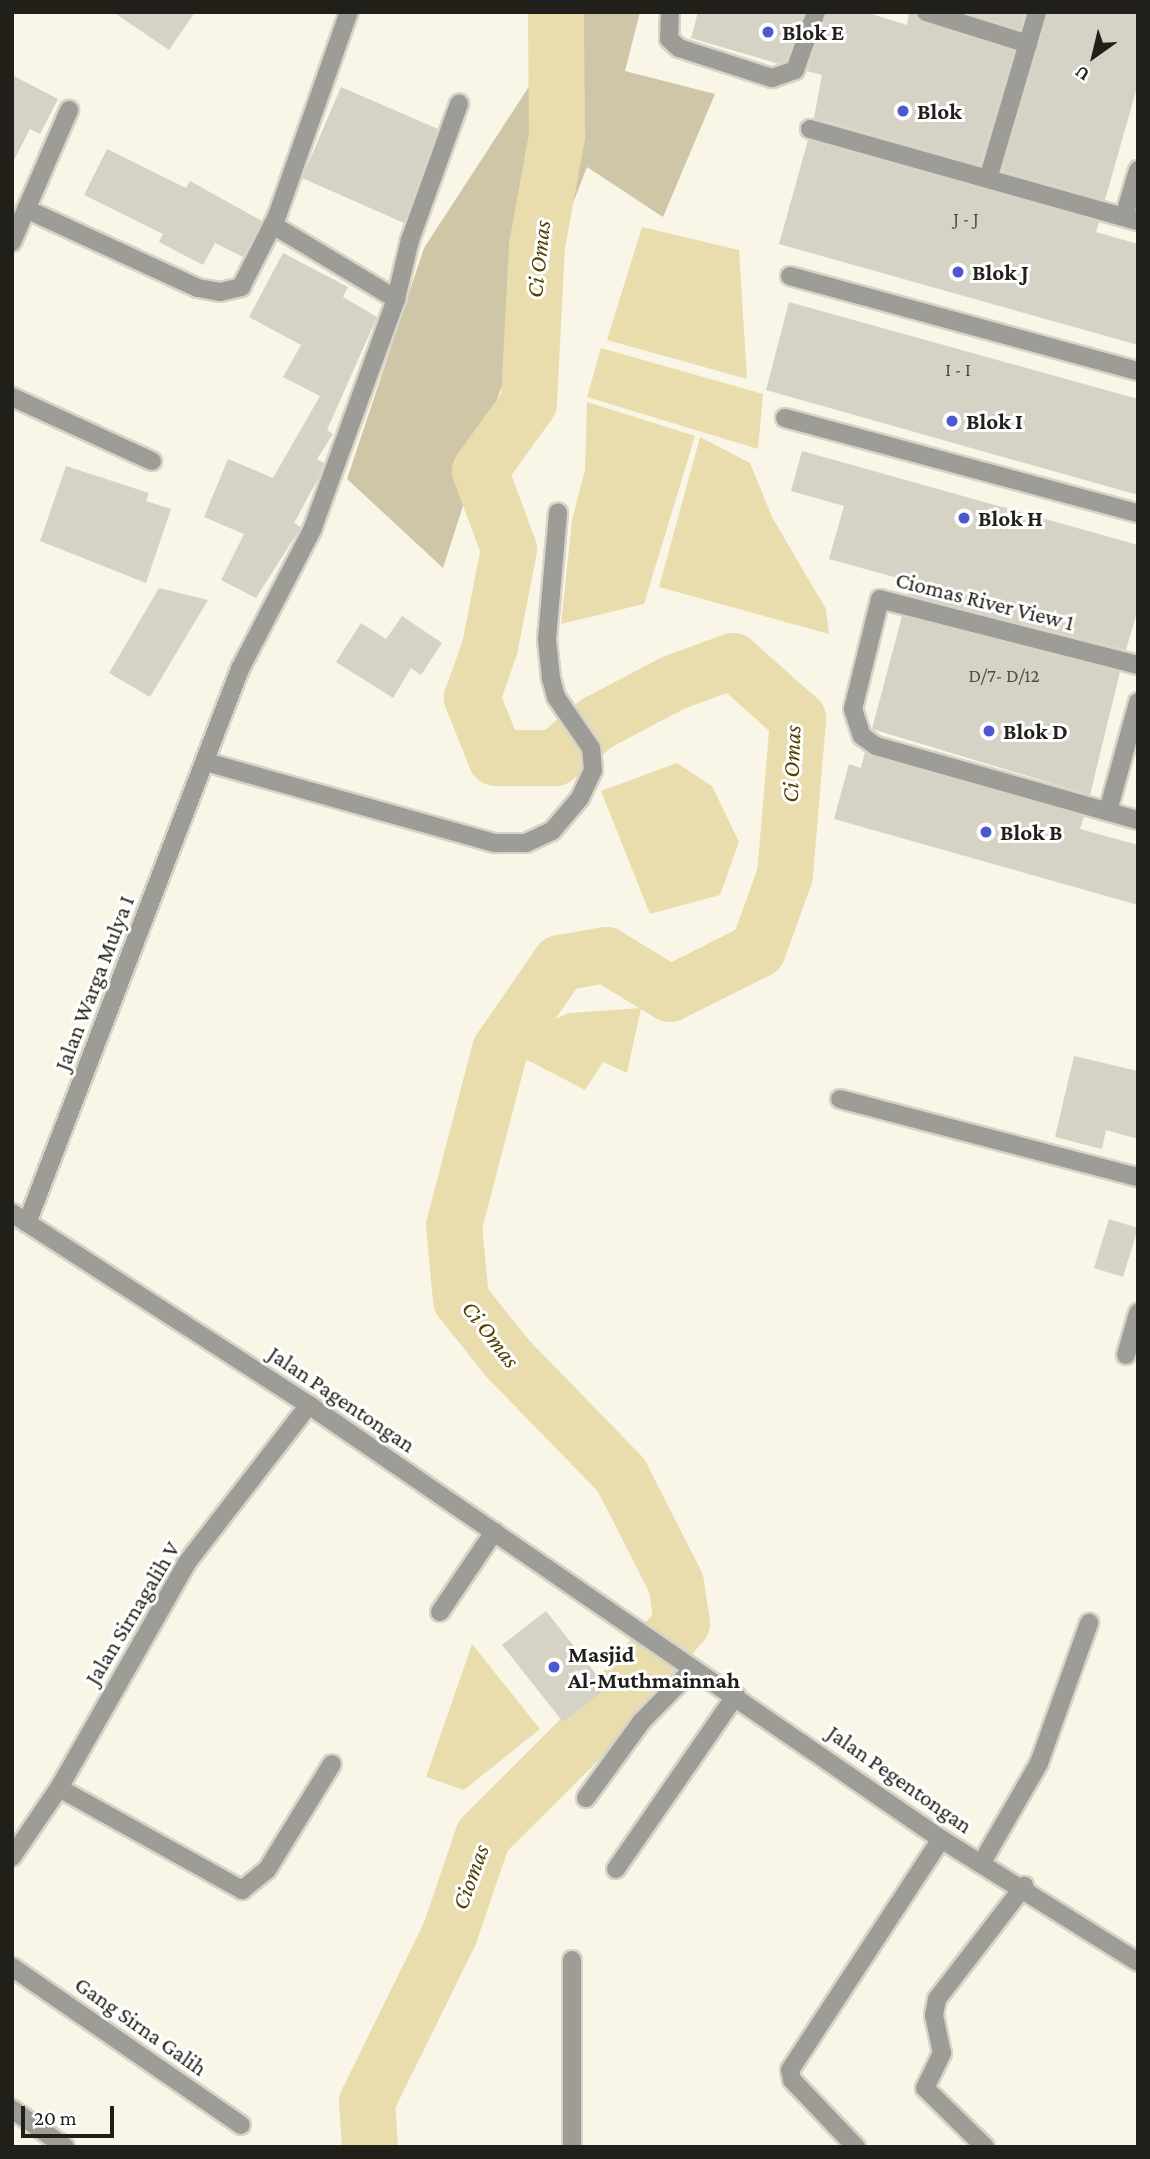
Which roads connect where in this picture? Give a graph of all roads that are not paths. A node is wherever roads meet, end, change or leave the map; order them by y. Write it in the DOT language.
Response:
graph roads {
  1 [pos="349,12"];
  2 [pos="670,12"];
  3 [pos="816,12"];
  4 [pos="926,12"];
  5 [pos="1037,12"];
  6 [pos="1028,44"];
  7 [pos="459,104"];
  8 [pos="69,110"];
  9 [pos="810,128"];
  10 [pos="1138,170"];
  11 [pos="988,179"];
  12 [pos="26,209"];
  13 [pos="1131,219"];
  14 [pos="273,225"];
  15 [pos="13,237"];
  16 [pos="790,276"];
  17 [pos="396,299"];
  18 [pos="1138,371"];
  19 [pos="12,397"];
  20 [pos="785,418"];
  21 [pos="152,461"];
  22 [pos="558,512"];
  23 [pos="1138,513"];
  24 [pos="1138,664"];
  25 [pos="1138,702"];
  26 [pos="206,762"];
  27 [pos="1108,811"];
  28 [pos="1138,820"];
  29 [pos="840,1099"];
  30 [pos="1138,1177"];
  31 [pos="20,1218"];
  32 [pos="1138,1313"];
  33 [pos="1126,1355"];
  34 [pos="309,1405"];
  35 [pos="494,1532"];
  36 [pos="440,1612"];
  37 [pos="1089,1623"];
  38 [pos="639,1631"];
  39 [pos="708,1678"];
  40 [pos="331,1764"];
  41 [pos="59,1787"];
  42 [pos="586,1798"];
  43 [pos="941,1839"];
  44 [pos="12,1857"];
  45 [pos="981,1864"];
  46 [pos="616,1870"];
  47 [pos="1024,1886"];
  48 [pos="572,1960"];
  49 [pos="1138,1962"];
  50 [pos="12,1967"];
  51 [pos="12,2109"];
  52 [pos="241,2125"];
  53 [pos="65,2147"];
  54 [pos="572,2147"];
  55 [pos="856,2147"];
  56 [pos="985,2147"];
  1 -- 14 [label="street"];
  2 -- 3 [label="street"];
  4 -- 6 [label="street"];
  5 -- 6 [label="street"];
  6 -- 11 [label="street"];
  7 -- 17 [label="street, Jalan Warga Mulya I"];
  8 -- 12 [label="street"];
  9 -- 11 [label="street"];
  10 -- 13 [label="street"];
  11 -- 13 [label="street"];
  12 -- 14 [label="street"];
  12 -- 15 [label="street"];
  14 -- 17 [label="street"];
  16 -- 18 [label="street"];
  17 -- 26 [label="street, Jalan Warga Mulya I"];
  19 -- 21 [label="street"];
  20 -- 23 [label="street"];
  22 -- 26 [label="street"];
  24 -- 27 [label="street, Ciomas River View 1"];
  25 -- 27 [label="street"];
  26 -- 31 [label="street, Jalan Warga Mulya I"];
  27 -- 28 [label="street, Ciomas River View 1"];
  29 -- 30 [label="street"];
  31 -- 34 [label="street, Jalan Pagentongan"];
  32 -- 33 [label="street"];
  34 -- 35 [label="street, Jalan Pagentongan"];
  34 -- 41 [label="street, Jalan Sirnagalih V"];
  35 -- 36 [label="street"];
  35 -- 38 [label="street, Jalan Pagentongan"];
  37 -- 45 [label="street"];
  38 -- 39 [label="street, Jalan Pegentongan"];
  39 -- 42 [label="street"];
  39 -- 43 [label="street, Jalan Pegentongan"];
  39 -- 46 [label="street"];
  40 -- 41 [label="street"];
  41 -- 44 [label="street, Jalan Sirnagalih V"];
  43 -- 45 [label="street, Jalan Pegentongan"];
  43 -- 55 [label="street"];
  45 -- 47 [label="street, Jalan Pegentongan"];
  47 -- 49 [label="street, Jalan Pegentongan"];
  47 -- 56 [label="street"];
  48 -- 54 [label="street"];
  50 -- 52 [label="street, Gang Sirna Galih"];
  51 -- 53 [label="street"];
}
